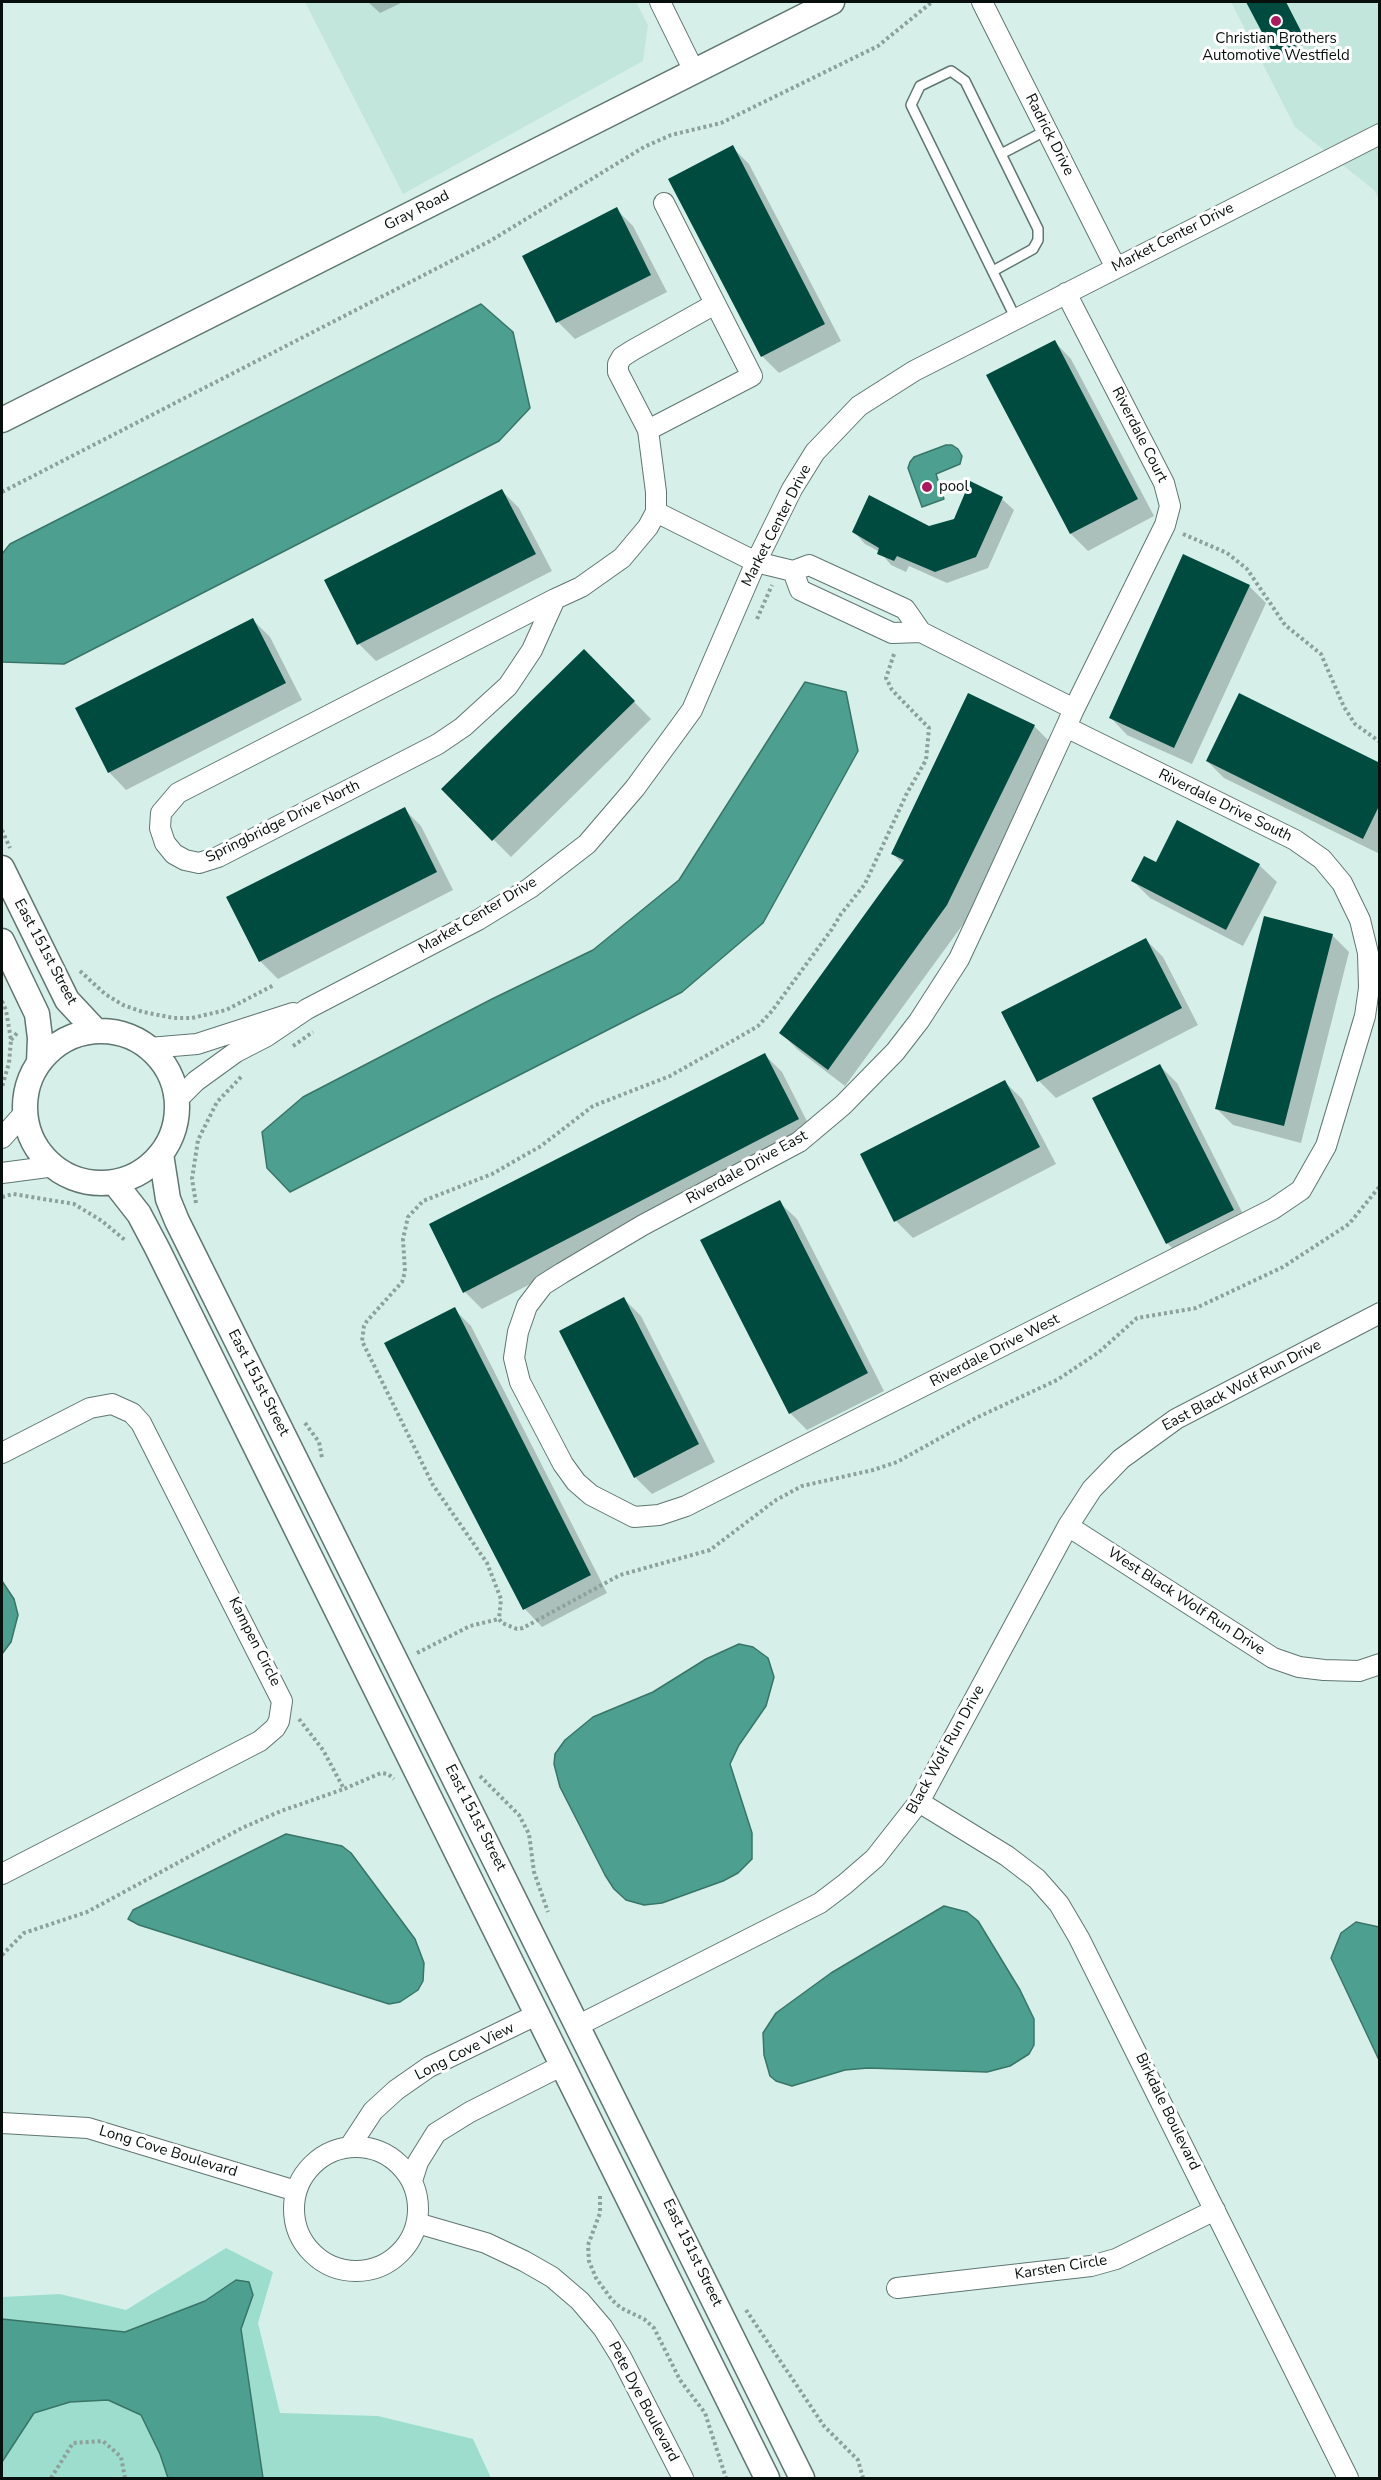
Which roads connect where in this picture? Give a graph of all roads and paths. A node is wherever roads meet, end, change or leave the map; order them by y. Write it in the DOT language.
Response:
graph roads {
  1 [pos="660,2"];
  2 [pos="832,2"];
  3 [pos="932,2"];
  4 [pos="982,2"];
  5 [pos="694,71"];
  6 [pos="1047,130"];
  7 [pos="1380,134"];
  8 [pos="1001,154"];
  9 [pos="664,203"];
  10 [pos="1116,268"];
  11 [pos="993,271"];
  12 [pos="1066,293"];
  13 [pos="715,304"];
  14 [pos="1016,319"];
  15 [pos="2,420"];
  16 [pos="648,430"];
  17 [pos="2,492"];
  18 [pos="656,512"];
  19 [pos="1165,525"];
  20 [pos="756,562"];
  21 [pos="793,572"];
  22 [pos="555,599"];
  23 [pos="913,633"];
  24 [pos="1070,718"];
  25 [pos="1380,742"];
  26 [pos="2,868"];
  27 [pos="2,941"];
  28 [pos="274,985"];
  29 [pos="105,994"];
  30 [pos="2,1001"];
  31 [pos="307,1009"];
  32 [pos="96,1031"];
  33 [pos="307,1038"];
  34 [pos="150,1048"];
  35 [pos="286,1050"];
  36 [pos="39,1063"];
  37 [pos="249,1070"];
  38 [pos="2,1087"];
  39 [pos="177,1101"];
  40 [pos="26,1112"];
  41 [pos="2,1138"];
  42 [pos="161,1154"];
  43 [pos="55,1166"];
  44 [pos="2,1173"];
  45 [pos="192,1179"];
  46 [pos="114,1182"];
  47 [pos="1380,1186"];
  48 [pos="1301,1190"];
  49 [pos="2,1197"];
  50 [pos="102,1221"];
  51 [pos="1380,1313"];
  52 [pos="2,1453"];
  53 [pos="687,1506"];
  54 [pos="1068,1526"];
  55 [pos="499,1619"];
  56 [pos="414,1654"];
  57 [pos="1380,1664"];
  58 [pos="344,1789"];
  59 [pos="919,1802"];
  60 [pos="2,1874"];
  61 [pos="2,1955"];
  62 [pos="551,2008"];
  63 [pos="579,2025"];
  64 [pos="576,2058"];
  65 [pos="2,2123"];
  66 [pos="350,2146"];
  67 [pos="412,2181"];
  68 [pos="296,2191"];
  69 [pos="1215,2210"];
  70 [pos="417,2223"];
  71 [pos="897,2288"];
  72 [pos="51,2478"];
  73 [pos="125,2478"];
  74 [pos="683,2478"];
  75 [pos="767,2478"];
  76 [pos="802,2478"];
  77 [pos="1348,2478"];
  1 -- 5 [label="street"];
  2 -- 5 [label="street, Gray Road"];
  3 -- 17 [label="path"];
  4 -- 6 [label="street, Radrick Drive"];
  5 -- 15 [label="street, Gray Road"];
  6 -- 8 [label="lane"];
  6 -- 10 [label="street, Radrick Drive"];
  7 -- 10 [label="street, Market Center Drive"];
  8 -- 11 [label="lane"];
  8 -- 11 [label="lane"];
  9 -- 13 [label="street"];
  10 -- 12 [label="street, Market Center Drive"];
  11 -- 14 [label="lane"];
  12 -- 14 [label="street, Market Center Drive"];
  12 -- 19 [label="street, Riverdale Court"];
  13 -- 16 [label="street"];
  13 -- 16 [label="street"];
  14 -- 20 [label="street, Market Center Drive"];
  16 -- 18 [label="street"];
  18 -- 20 [label="street, Riverdale Drive South"];
  18 -- 22 [label="street, Springbridge Drive North"];
  19 -- 24 [label="street, Riverdale Court"];
  19 -- 25 [label="path"];
  20 -- 21 [label="street, Riverdale Drive South"];
  20 -- 31 [label="street, Market Center Drive"];
  21 -- 23 [label="street, Riverdale Drive South"];
  21 -- 23 [label="street, Riverdale Drive South"];
  22 -- 22 [label="street, Springbridge Drive North"];
  23 -- 24 [label="street, Riverdale Drive South"];
  23 -- 55 [label="path"];
  24 -- 48 [label="street, Riverdale Drive South"];
  24 -- 53 [label="street, Riverdale Drive East"];
  26 -- 32 [label="street, East 151st Street"];
  27 -- 36 [label="street"];
  28 -- 29 [label="path"];
  30 -- 38 [label="path"];
  31 -- 34 [label="street, Market Center Drive"];
  31 -- 39 [label="street, Market Center Drive"];
  32 -- 34 [label="street"];
  32 -- 36 [label="street"];
  33 -- 35 [label="path"];
  34 -- 39 [label="street"];
  36 -- 40 [label="street"];
  37 -- 45 [label="path"];
  39 -- 42 [label="street"];
  40 -- 41 [label="street"];
  40 -- 43 [label="street"];
  42 -- 46 [label="street"];
  42 -- 62 [label="street, East 151st Street"];
  43 -- 44 [label="street"];
  43 -- 46 [label="street"];
  46 -- 62 [label="street, East 151st Street"];
  47 -- 55 [label="path"];
  48 -- 53 [label="street, Riverdale Drive West"];
  49 -- 50 [label="path"];
  51 -- 54 [label="street, East Black Wolf Run Drive"];
  52 -- 60 [label="street, Kampen Circle"];
  54 -- 57 [label="street, West Black Wolf Run Drive"];
  54 -- 59 [label="street, Black Wolf Run Drive"];
  55 -- 56 [label="path"];
  58 -- 61 [label="path"];
  59 -- 63 [label="street, Black Wolf Run Drive"];
  59 -- 69 [label="street, Birkdale Boulevard"];
  62 -- 63 [label="street, East 151st Street"];
  62 -- 64 [label="street, East 151st Street"];
  62 -- 66 [label="street, Long Cove View"];
  63 -- 64 [label="street, East 151st Street"];
  64 -- 67 [label="street"];
  64 -- 75 [label="street, East 151st Street"];
  64 -- 76 [label="street, East 151st Street"];
  65 -- 68 [label="street, Long Cove Boulevard"];
  66 -- 67 [label="street"];
  66 -- 68 [label="street"];
  67 -- 70 [label="street"];
  68 -- 70 [label="street"];
  69 -- 71 [label="street, Karsten Circle"];
  69 -- 77 [label="street, Birkdale Boulevard"];
  70 -- 74 [label="street, Pete Dye Boulevard"];
  72 -- 73 [label="path"];
}
